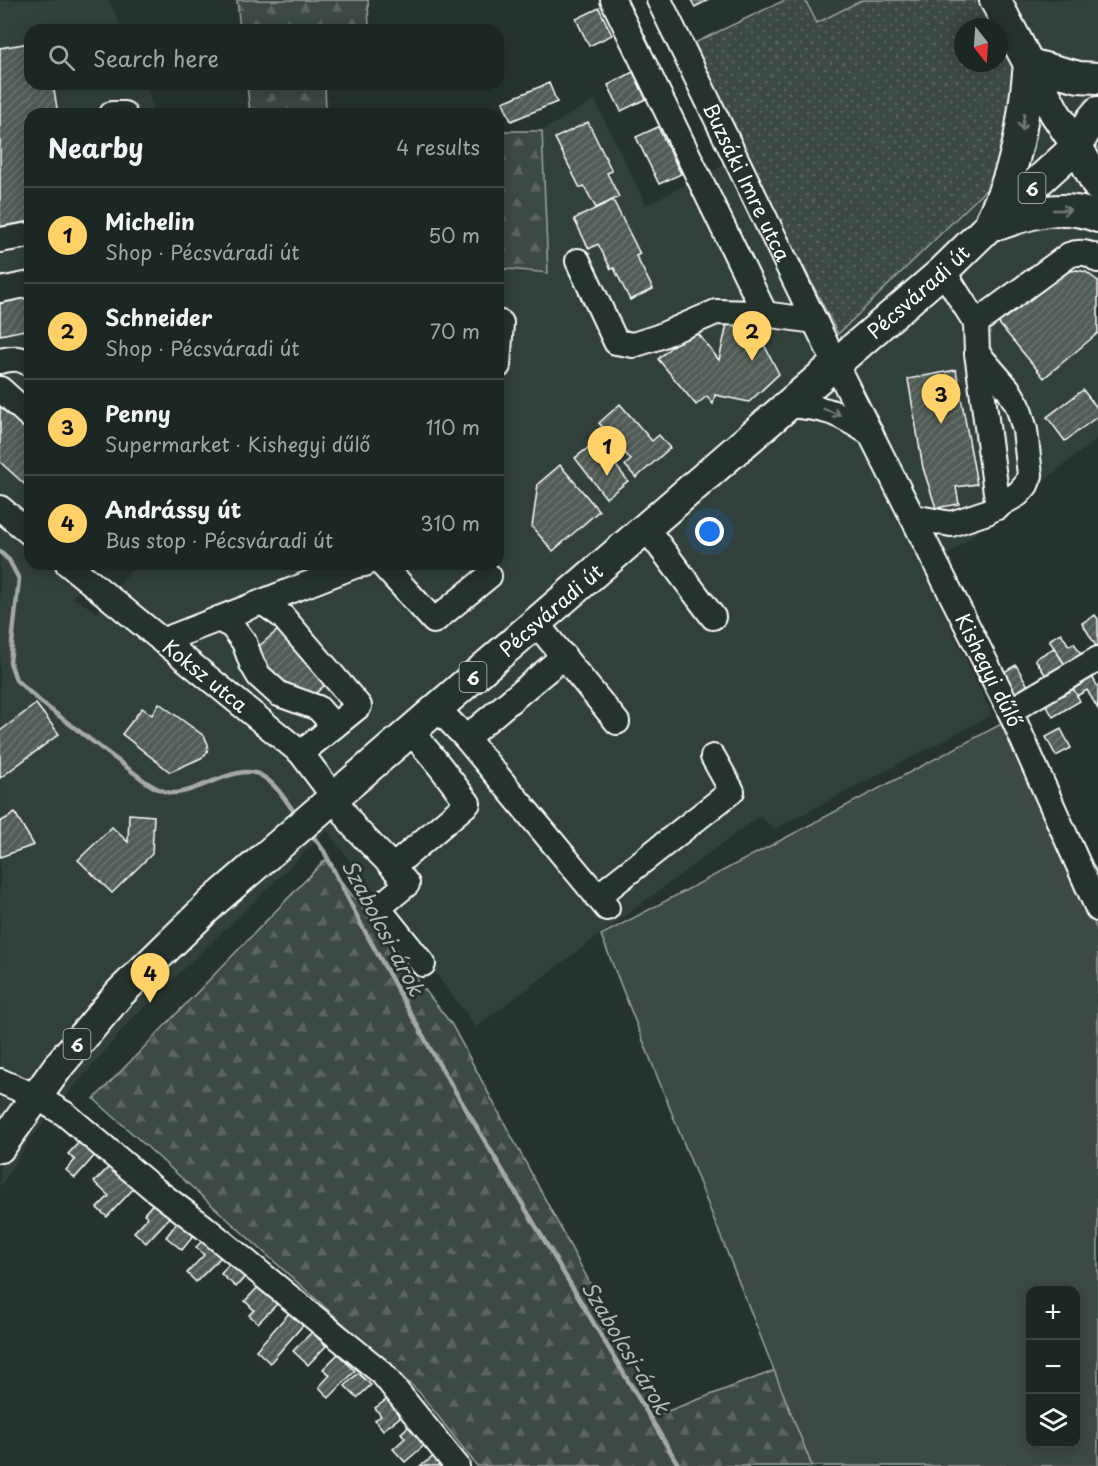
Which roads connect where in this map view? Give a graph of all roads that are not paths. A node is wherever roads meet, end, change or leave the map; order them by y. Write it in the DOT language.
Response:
graph roads {
  1 [pos="613,0"];
  2 [pos="659,0"];
  3 [pos="995,0"];
  4 [pos="1029,64"];
  5 [pos="1098,78"];
  6 [pos="1098,112"];
  7 [pos="1088,143"];
  8 [pos="1098,186"];
  9 [pos="1098,217"];
  10 [pos="986,229"];
  11 [pos="24,236"];
  12 [pos="0,240"];
  13 [pos="1098,260"];
  14 [pos="578,261"];
  15 [pos="943,272"];
  16 [pos="24,285"];
  17 [pos="0,290"];
  18 [pos="765,314"];
  19 [pos="815,321"];
  20 [pos="976,323"];
  21 [pos="977,353"];
  22 [pos="24,360"];
  23 [pos="0,361"];
  24 [pos="836,365"];
  25 [pos="0,389"];
  26 [pos="789,405"];
  27 [pos="24,411"];
  28 [pos="871,434"];
  29 [pos="998,507"];
  30 [pos="0,508"];
  31 [pos="913,517"];
  32 [pos="24,528"];
  33 [pos="646,528"];
  34 [pos="75,570"];
  35 [pos="344,570"];
  36 [pos="387,570"];
  37 [pos="489,576"];
  38 [pos="262,602"];
  39 [pos="713,617"];
  40 [pos="218,619"];
  41 [pos="536,623"];
  42 [pos="162,641"];
  43 [pos="564,656"];
  44 [pos="1098,659"];
  45 [pos="437,708"];
  46 [pos="1010,711"];
  47 [pos="617,722"];
  48 [pos="333,726"];
  49 [pos="410,732"];
  50 [pos="466,738"];
  51 [pos="301,753"];
  52 [pos="712,757"];
  53 [pos="334,796"];
  54 [pos="393,867"];
  55 [pos="1095,893"];
  56 [pos="423,964"];
  57 [pos="0,1081"];
  58 [pos="35,1096"];
  59 [pos="0,1147"];
  60 [pos="457,1466"];
  1 -- 18 [label="street"];
  2 -- 19 [label="street, Buzsáki Imre utca"];
  3 -- 4 [label="main road"];
  4 -- 5 [label="main road"];
  4 -- 7 [label="main road"];
  4 -- 10 [label="main road, one-way"];
  6 -- 7 [label="main road, 6"];
  7 -- 8 [label="main road"];
  7 -- 10 [label="main road, Pécsváradi út / 6"];
  10 -- 9 [label="main road, one-way"];
  10 -- 15 [label="main road, Pécsváradi út / 6"];
  11 -- 12 [label="street"];
  13 -- 20 [label="street"];
  14 -- 18 [label="street"];
  15 -- 20 [label="street"];
  15 -- 24 [label="main road, Pécsváradi út / 6"];
  16 -- 17 [label="street"];
  18 -- 19 [label="street"];
  19 -- 24 [label="street, Buzsáki Imre utca"];
  20 -- 21 [label="street"];
  21 -- 29 [label="street"];
  21 -- 29 [label="street"];
  22 -- 23 [label="street"];
  24 -- 26 [label="main road, Pécsváradi út / 6"];
  24 -- 28 [label="street, Kishegyi dűlő"];
  25 -- 27 [label="street"];
  26 -- 28 [label="street, one-way"];
  26 -- 33 [label="main road, Pécsváradi út / 6"];
  28 -- 31 [label="street, Kishegyi dűlő"];
  29 -- 31 [label="street"];
  30 -- 32 [label="street"];
  31 -- 46 [label="street, Kishegyi dűlő"];
  33 -- 39 [label="street"];
  33 -- 41 [label="main road, Pécsváradi út / 6"];
  34 -- 42 [label="street, Koksz utca"];
  35 -- 38 [label="street"];
  36 -- 37 [label="street"];
  38 -- 40 [label="street"];
  38 -- 48 [label="street"];
  40 -- 42 [label="street"];
  40 -- 48 [label="street"];
  41 -- 43 [label="street"];
  41 -- 45 [label="main road, Pécsváradi út / 6"];
  42 -- 51 [label="street, Koksz utca"];
  43 -- 47 [label="street"];
  43 -- 50 [label="street"];
  44 -- 46 [label="street"];
  45 -- 49 [label="main road, Pécsváradi út / 6"];
  45 -- 50 [label="street"];
  46 -- 55 [label="street, Kishegyi dűlő"];
  48 -- 51 [label="street"];
  49 -- 53 [label="main road, Pécsváradi út / 6"];
  49 -- 54 [label="street"];
  50 -- 52 [label="street"];
  51 -- 53 [label="street, Koksz utca"];
  53 -- 54 [label="street, Koksz utca"];
  53 -- 58 [label="main road, Pécsváradi út / 6"];
  54 -- 56 [label="street"];
  57 -- 58 [label="street"];
  58 -- 59 [label="main road, Pécsváradi út / 6"];
  58 -- 60 [label="street"];
}
